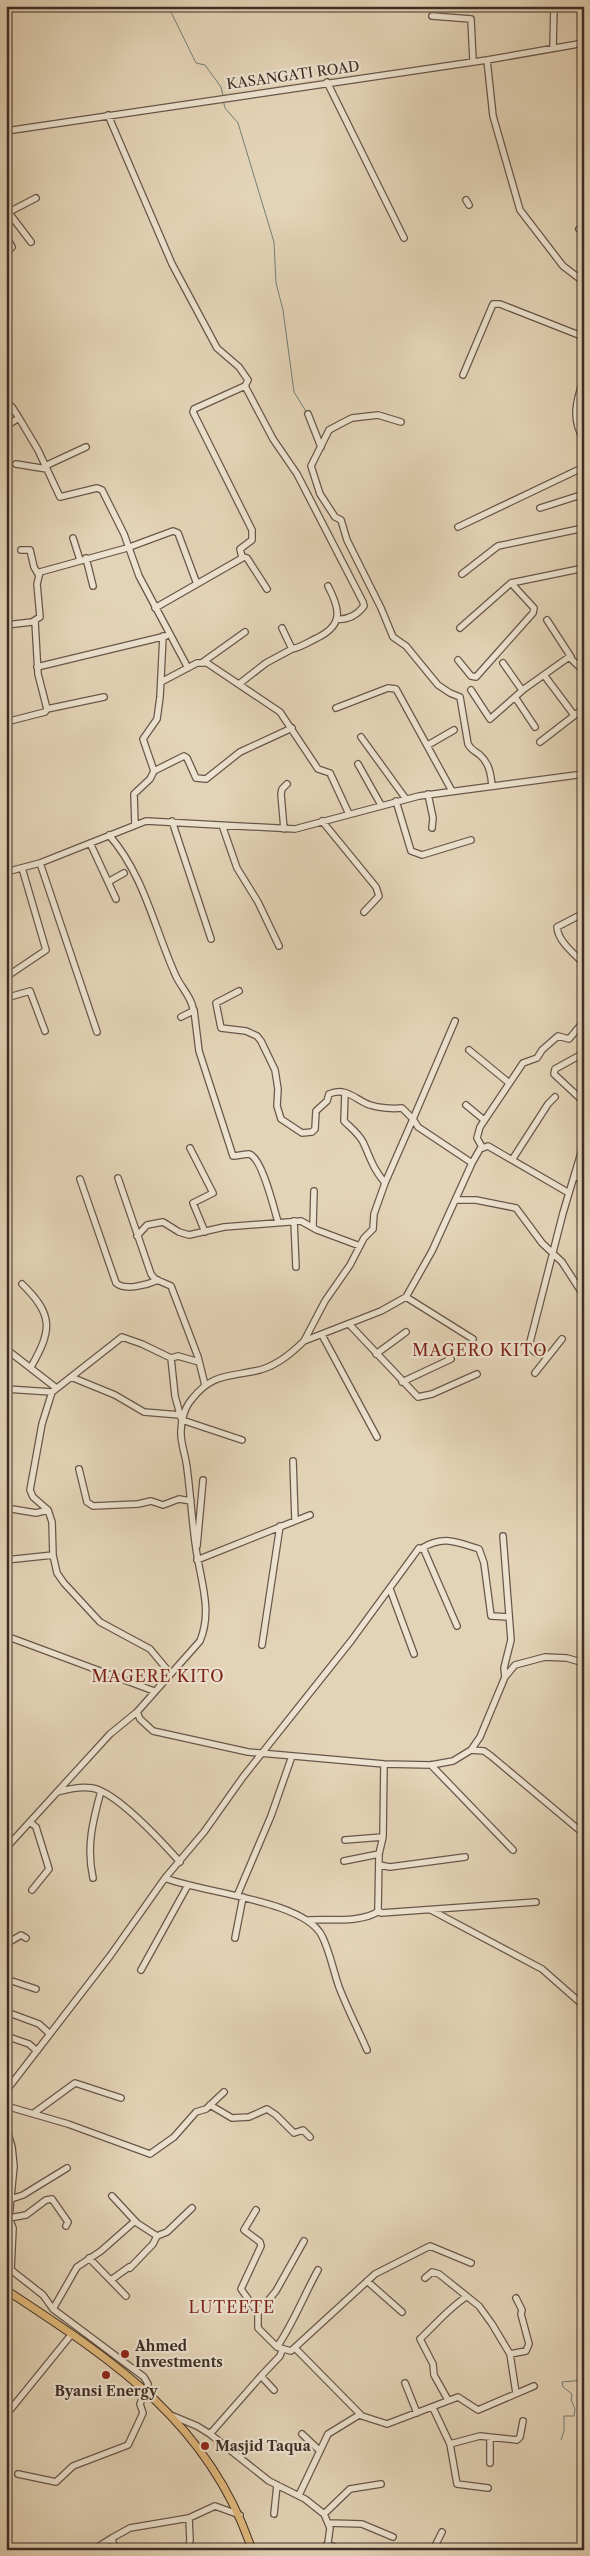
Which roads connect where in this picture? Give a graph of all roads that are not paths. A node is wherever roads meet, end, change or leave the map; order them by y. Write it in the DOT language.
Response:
graph roads {
  1 [pos="554,6"];
  2 [pos="432,16"];
  3 [pos="584,43"];
  4 [pos="553,48"];
  5 [pos="486,60"];
  6 [pos="473,61"];
  7 [pos="327,82"];
  8 [pos="108,115"];
  9 [pos="6,131"];
  10 [pos="36,198"];
  11 [pos="7,210"];
  12 [pos="6,236"];
  13 [pos="404,238"];
  14 [pos="31,242"];
  15 [pos="6,254"];
  16 [pos="584,282"];
  17 [pos="584,337"];
  18 [pos="463,375"];
  19 [pos="584,378"];
  20 [pos="245,386"];
  21 [pos="6,402"];
  22 [pos="308,414"];
  23 [pos="19,418"];
  24 [pos="401,422"];
  25 [pos="6,426"];
  26 [pos="584,440"];
  27 [pos="86,447"];
  28 [pos="321,447"];
  29 [pos="16,464"];
  30 [pos="46,467"];
  31 [pos="584,467"];
  32 [pos="584,494"];
  33 [pos="540,508"];
  34 [pos="458,527"];
  35 [pos="584,528"];
  36 [pos="73,538"];
  37 [pos="127,548"];
  38 [pos="21,550"];
  39 [pos="242,557"];
  40 [pos="83,559"];
  41 [pos="584,568"];
  42 [pos="38,574"];
  43 [pos="462,574"];
  44 [pos="511,583"];
  45 [pos="197,584"];
  46 [pos="93,586"];
  47 [pos="328,586"];
  48 [pos="268,589"];
  49 [pos="155,608"];
  50 [pos="337,619"];
  51 [pos="547,620"];
  52 [pos="35,621"];
  53 [pos="6,624"];
  54 [pos="282,628"];
  55 [pos="460,628"];
  56 [pos="245,632"];
  57 [pos="170,635"];
  58 [pos="163,636"];
  59 [pos="292,649"];
  60 [pos="571,657"];
  61 [pos="458,660"];
  62 [pos="203,662"];
  63 [pos="502,663"];
  64 [pos="37,667"];
  65 [pos="188,668"];
  66 [pos="584,671"];
  67 [pos="544,675"];
  68 [pos="161,682"];
  69 [pos="239,684"];
  70 [pos="471,690"];
  71 [pos="522,690"];
  72 [pos="104,697"];
  73 [pos="515,697"];
  74 [pos="336,708"];
  75 [pos="584,708"];
  76 [pos="47,709"];
  77 [pos="574,715"];
  78 [pos="6,722"];
  79 [pos="535,727"];
  80 [pos="292,728"];
  81 [pos="454,730"];
  82 [pos="361,737"];
  83 [pos="540,742"];
  84 [pos="428,745"];
  85 [pos="358,764"];
  86 [pos="154,771"];
  87 [pos="584,774"];
  88 [pos="288,784"];
  89 [pos="492,786"];
  90 [pos="452,791"];
  91 [pos="428,794"];
  92 [pos="406,799"];
  93 [pos="396,801"];
  94 [pos="381,805"];
  95 [pos="349,814"];
  96 [pos="172,821"];
  97 [pos="322,821"];
  98 [pos="135,825"];
  99 [pos="222,825"];
  100 [pos="432,828"];
  101 [pos="284,829"];
  102 [pos="109,835"];
  103 [pos="471,840"];
  104 [pos="90,843"];
  105 [pos="40,863"];
  106 [pos="22,868"];
  107 [pos="6,872"];
  108 [pos="124,873"];
  109 [pos="108,882"];
  110 [pos="116,899"];
  111 [pos="364,912"];
  112 [pos="584,913"];
  113 [pos="212,939"];
  114 [pos="279,946"];
  115 [pos="584,964"];
  116 [pos="6,977"];
  117 [pos="239,990"];
  118 [pos="6,998"];
  119 [pos="194,1010"];
  120 [pos="181,1017"];
  121 [pos="455,1020"];
  122 [pos="584,1021"];
  123 [pos="45,1032"];
  124 [pos="97,1032"];
  125 [pos="469,1050"];
  126 [pos="584,1053"];
  127 [pos="508,1082"];
  128 [pos="345,1093"];
  129 [pos="555,1097"];
  130 [pos="584,1101"];
  131 [pos="466,1105"];
  132 [pos="413,1119"];
  133 [pos="484,1120"];
  134 [pos="584,1143"];
  135 [pos="482,1146"];
  136 [pos="190,1148"];
  137 [pos="512,1160"];
  138 [pos="472,1163"];
  139 [pos="574,1176"];
  140 [pos="118,1178"];
  141 [pos="80,1179"];
  142 [pos="584,1180"];
  143 [pos="385,1183"];
  144 [pos="314,1191"];
  145 [pos="569,1193"];
  146 [pos="456,1200"];
  147 [pos="294,1221"];
  148 [pos="278,1222"];
  149 [pos="147,1225"];
  150 [pos="134,1226"];
  151 [pos="314,1226"];
  152 [pos="205,1232"];
  153 [pos="137,1236"];
  154 [pos="360,1246"];
  155 [pos="553,1252"];
  156 [pos="296,1267"];
  157 [pos="158,1280"];
  158 [pos="22,1284"];
  159 [pos="584,1296"];
  160 [pos="406,1297"];
  161 [pos="349,1324"];
  162 [pos="406,1332"];
  163 [pos="322,1335"];
  164 [pos="473,1338"];
  165 [pos="562,1339"];
  166 [pos="304,1341"];
  167 [pos="6,1349"];
  168 [pos="376,1354"];
  169 [pos="549,1355"];
  170 [pos="171,1358"];
  171 [pos="451,1359"];
  172 [pos="199,1362"];
  173 [pos="30,1367"];
  174 [pos="535,1373"];
  175 [pos="477,1374"];
  176 [pos="71,1377"];
  177 [pos="402,1382"];
  178 [pos="205,1385"];
  179 [pos="6,1389"];
  180 [pos="54,1390"];
  181 [pos="181,1418"];
  182 [pos="377,1437"];
  183 [pos="242,1440"];
  184 [pos="293,1461"];
  185 [pos="78,1469"];
  186 [pos="203,1480"];
  187 [pos="191,1501"];
  188 [pos="6,1508"];
  189 [pos="48,1510"];
  190 [pos="310,1515"];
  191 [pos="295,1520"];
  192 [pos="280,1526"];
  193 [pos="503,1536"];
  194 [pos="422,1548"];
  195 [pos="196,1550"];
  196 [pos="53,1555"];
  197 [pos="584,1556"];
  198 [pos="6,1560"];
  199 [pos="198,1560"];
  200 [pos="584,1574"];
  201 [pos="390,1589"];
  202 [pos="509,1617"];
  203 [pos="457,1626"];
  204 [pos="6,1636"];
  205 [pos="262,1645"];
  206 [pos="414,1654"];
  207 [pos="583,1661"];
  208 [pos="170,1673"];
  209 [pos="505,1677"];
  210 [pos="154,1691"];
  211 [pos="138,1712"];
  212 [pos="471,1750"];
  213 [pos="263,1752"];
  214 [pos="292,1756"];
  215 [pos="384,1764"];
  216 [pos="431,1765"];
  217 [pos="101,1791"];
  218 [pos="57,1792"];
  219 [pos="30,1822"];
  220 [pos="584,1834"];
  221 [pos="383,1837"];
  222 [pos="345,1840"];
  223 [pos="6,1848"];
  224 [pos="513,1850"];
  225 [pos="378,1854"];
  226 [pos="465,1857"];
  227 [pos="344,1861"];
  228 [pos="180,1862"];
  229 [pos="379,1865"];
  230 [pos="93,1878"];
  231 [pos="165,1878"];
  232 [pos="188,1885"];
  233 [pos="32,1890"];
  234 [pos="240,1896"];
  235 [pos="536,1902"];
  236 [pos="429,1909"];
  237 [pos="379,1911"];
  238 [pos="309,1920"];
  239 [pos="26,1938"];
  240 [pos="235,1938"];
  241 [pos="6,1944"];
  242 [pos="141,1970"];
  243 [pos="6,1979"];
  244 [pos="36,1989"];
  245 [pos="584,2006"];
  246 [pos="12,2014"];
  247 [pos="50,2034"];
  248 [pos="6,2036"];
  249 [pos="367,2050"];
  250 [pos="37,2051"];
  251 [pos="6,2091"];
  252 [pos="224,2092"];
  253 [pos="121,2098"];
  254 [pos="210,2105"];
  255 [pos="6,2106"];
  256 [pos="34,2113"];
  257 [pos="6,2128"];
  258 [pos="310,2137"];
  259 [pos="67,2168"];
  260 [pos="112,2196"];
  261 [pos="11,2199"];
  262 [pos="192,2208"];
  263 [pos="256,2210"];
  264 [pos="9,2218"];
  265 [pos="135,2220"];
  266 [pos="66,2226"];
  267 [pos="157,2236"];
  268 [pos="304,2241"];
  269 [pos="89,2258"];
  270 [pos="470,2264"];
  271 [pos="9,2268"];
  272 [pos="318,2270"];
  273 [pos="425,2278"];
  274 [pos="112,2280"];
  275 [pos="366,2281"];
  276 [pos="6,2290"];
  277 [pos="126,2296"];
  278 [pos="466,2297"];
  279 [pos="516,2298"];
  280 [pos="53,2308"];
  281 [pos="402,2312"];
  282 [pos="258,2313"];
  283 [pos="71,2335"];
  284 [pos="280,2348"];
  285 [pos="295,2348"];
  286 [pos="510,2354"];
  287 [pos="261,2376"];
  288 [pos="405,2384"];
  289 [pos="534,2386"];
  290 [pos="146,2390"];
  291 [pos="274,2390"];
  292 [pos="516,2393"];
  293 [pos="448,2400"];
  294 [pos="433,2408"];
  295 [pos="417,2413"];
  296 [pos="360,2414"];
  297 [pos="6,2415"];
  298 [pos="173,2416"];
  299 [pos="523,2421"];
  300 [pos="210,2434"];
  301 [pos="302,2434"];
  302 [pos="490,2438"];
  303 [pos="450,2444"];
  304 [pos="320,2450"];
  305 [pos="490,2464"];
  306 [pos="18,2474"];
  307 [pos="380,2484"];
  308 [pos="278,2485"];
  309 [pos="488,2488"];
  310 [pos="298,2495"];
  311 [pos="274,2514"];
  312 [pos="324,2514"];
  313 [pos="240,2515"];
  314 [pos="189,2518"];
  315 [pos="329,2523"];
  316 [pos="6,2527"];
  317 [pos="442,2532"];
  318 [pos="393,2537"];
  319 [pos="112,2538"];
  320 [pos="327,2547"];
  321 [pos="9,2550"];
  322 [pos="93,2550"];
  323 [pos="115,2550"];
  324 [pos="188,2550"];
  325 [pos="252,2550"];
  326 [pos="342,2550"];
  327 [pos="433,2550"];
  1 -- 4 [label="street"];
  2 -- 6 [label="street"];
  3 -- 4 [label="street, KASANGATI ROAD"];
  4 -- 5 [label="street, KASANGATI ROAD"];
  5 -- 6 [label="street, KASANGATI ROAD"];
  5 -- 16 [label="street"];
  6 -- 7 [label="street, KASANGATI ROAD"];
  7 -- 8 [label="street, KASANGATI ROAD"];
  7 -- 13 [label="street"];
  8 -- 9 [label="street, KASANGATI ROAD"];
  8 -- 20 [label="street"];
  10 -- 11 [label="street"];
  11 -- 14 [label="street"];
  12 -- 15 [label="street"];
  17 -- 18 [label="street"];
  19 -- 26 [label="street"];
  20 -- 39 [label="street"];
  20 -- 50 [label="street"];
  21 -- 23 [label="street"];
  22 -- 28 [label="street"];
  23 -- 25 [label="street"];
  23 -- 30 [label="street"];
  24 -- 28 [label="street"];
  27 -- 30 [label="street"];
  28 -- 89 [label="street"];
  29 -- 30 [label="street"];
  30 -- 37 [label="street"];
  31 -- 34 [label="street"];
  32 -- 33 [label="street"];
  35 -- 43 [label="street"];
  36 -- 40 [label="street"];
  37 -- 40 [label="street"];
  37 -- 45 [label="street"];
  37 -- 49 [label="street"];
  38 -- 42 [label="street"];
  39 -- 45 [label="street"];
  39 -- 48 [label="street"];
  40 -- 42 [label="street"];
  40 -- 46 [label="street"];
  41 -- 44 [label="street"];
  42 -- 52 [label="street"];
  44 -- 55 [label="street"];
  44 -- 61 [label="street"];
  45 -- 49 [label="street"];
  47 -- 50 [label="street"];
  49 -- 57 [label="street"];
  50 -- 59 [label="street"];
  51 -- 60 [label="street"];
  52 -- 53 [label="street"];
  52 -- 64 [label="street"];
  54 -- 59 [label="street"];
  56 -- 62 [label="street"];
  57 -- 58 [label="street"];
  57 -- 65 [label="street"];
  58 -- 64 [label="street"];
  58 -- 68 [label="street"];
  59 -- 69 [label="street"];
  60 -- 66 [label="street"];
  60 -- 67 [label="street"];
  62 -- 65 [label="street"];
  62 -- 69 [label="street"];
  63 -- 71 [label="street"];
  64 -- 76 [label="street"];
  65 -- 68 [label="street"];
  67 -- 71 [label="street"];
  67 -- 77 [label="street"];
  68 -- 86 [label="street"];
  69 -- 80 [label="street"];
  70 -- 73 [label="street"];
  71 -- 73 [label="street"];
  72 -- 76 [label="street"];
  73 -- 79 [label="street"];
  74 -- 84 [label="street"];
  75 -- 77 [label="street"];
  76 -- 78 [label="street"];
  77 -- 83 [label="street"];
  80 -- 86 [label="street"];
  80 -- 95 [label="street"];
  81 -- 84 [label="street"];
  82 -- 92 [label="street"];
  84 -- 90 [label="street"];
  85 -- 94 [label="street"];
  86 -- 98 [label="street"];
  87 -- 89 [label="street"];
  88 -- 101 [label="street"];
  89 -- 90 [label="street"];
  90 -- 91 [label="street"];
  91 -- 92 [label="street"];
  91 -- 100 [label="street"];
  92 -- 93 [label="street"];
  93 -- 94 [label="street"];
  93 -- 103 [label="street"];
  94 -- 95 [label="street"];
  95 -- 97 [label="street"];
  96 -- 98 [label="street"];
  96 -- 99 [label="street"];
  96 -- 113 [label="street"];
  97 -- 101 [label="street"];
  97 -- 111 [label="street"];
  98 -- 102 [label="street"];
  99 -- 101 [label="street"];
  99 -- 114 [label="street"];
  102 -- 104 [label="street"];
  102 -- 119 [label="street"];
  104 -- 105 [label="street"];
  104 -- 109 [label="street"];
  105 -- 106 [label="street"];
  105 -- 124 [label="street"];
  106 -- 107 [label="street"];
  106 -- 116 [label="street"];
  108 -- 109 [label="street"];
  109 -- 110 [label="street"];
  112 -- 115 [label="street"];
  117 -- 128 [label="street"];
  118 -- 123 [label="street"];
  119 -- 120 [label="street"];
  119 -- 148 [label="street"];
  121 -- 132 [label="street"];
  122 -- 127 [label="street"];
  125 -- 127 [label="street"];
  126 -- 130 [label="street"];
  127 -- 133 [label="street"];
  128 -- 132 [label="street"];
  128 -- 143 [label="street"];
  129 -- 137 [label="street"];
  131 -- 133 [label="street"];
  132 -- 138 [label="street"];
  132 -- 143 [label="street"];
  133 -- 135 [label="street"];
  134 -- 139 [label="street"];
  135 -- 137 [label="street"];
  135 -- 138 [label="street"];
  136 -- 152 [label="street"];
  137 -- 145 [label="street"];
  138 -- 146 [label="street"];
  139 -- 142 [label="street"];
  139 -- 145 [label="street"];
  140 -- 150 [label="street"];
  141 -- 157 [label="street"];
  143 -- 154 [label="street"];
  144 -- 151 [label="street"];
  145 -- 155 [label="street"];
  146 -- 155 [label="street"];
  146 -- 160 [label="street"];
  147 -- 148 [label="street"];
  147 -- 151 [label="street"];
  147 -- 156 [label="street"];
  148 -- 152 [label="street"];
  149 -- 150 [label="street"];
  149 -- 152 [label="street"];
  149 -- 153 [label="street"];
  150 -- 153 [label="street"];
  151 -- 154 [label="street"];
  153 -- 157 [label="street"];
  154 -- 166 [label="street"];
  155 -- 159 [label="street"];
  155 -- 169 [label="street"];
  157 -- 172 [label="street"];
  158 -- 173 [label="street"];
  160 -- 161 [label="street"];
  160 -- 164 [label="street"];
  161 -- 163 [label="street"];
  161 -- 168 [label="street"];
  162 -- 168 [label="street"];
  163 -- 166 [label="street"];
  163 -- 182 [label="street"];
  165 -- 169 [label="street"];
  166 -- 178 [label="street"];
  167 -- 173 [label="street"];
  168 -- 177 [label="street"];
  169 -- 174 [label="street"];
  170 -- 172 [label="street"];
  170 -- 176 [label="street"];
  170 -- 181 [label="street"];
  171 -- 177 [label="street"];
  172 -- 178 [label="street"];
  173 -- 180 [label="street"];
  175 -- 177 [label="street"];
  176 -- 180 [label="street"];
  176 -- 181 [label="street"];
  178 -- 181 [label="street"];
  179 -- 180 [label="street"];
  180 -- 189 [label="street"];
  181 -- 183 [label="street"];
  181 -- 187 [label="street"];
  184 -- 191 [label="street"];
  185 -- 187 [label="street"];
  186 -- 195 [label="street"];
  187 -- 195 [label="street"];
  188 -- 189 [label="street"];
  189 -- 196 [label="street"];
  190 -- 191 [label="street"];
  191 -- 192 [label="street"];
  192 -- 199 [label="street"];
  192 -- 205 [label="street"];
  193 -- 202 [label="street"];
  194 -- 201 [label="street"];
  194 -- 202 [label="street"];
  194 -- 203 [label="street"];
  195 -- 199 [label="street"];
  196 -- 198 [label="street"];
  196 -- 208 [label="street"];
  197 -- 200 [label="street"];
  199 -- 208 [label="street"];
  201 -- 206 [label="street"];
  201 -- 213 [label="street"];
  202 -- 209 [label="street"];
  204 -- 210 [label="street"];
  207 -- 209 [label="street"];
  208 -- 210 [label="street"];
  209 -- 212 [label="street"];
  210 -- 211 [label="street"];
  211 -- 213 [label="street"];
  211 -- 218 [label="street"];
  212 -- 216 [label="street"];
  212 -- 220 [label="street"];
  213 -- 214 [label="street"];
  213 -- 228 [label="street"];
  214 -- 215 [label="street"];
  214 -- 234 [label="street"];
  215 -- 216 [label="street"];
  215 -- 221 [label="street"];
  216 -- 224 [label="street"];
  217 -- 218 [label="street"];
  217 -- 228 [label="street"];
  217 -- 230 [label="street"];
  218 -- 219 [label="street"];
  219 -- 223 [label="street"];
  219 -- 233 [label="street"];
  221 -- 222 [label="street"];
  221 -- 225 [label="street"];
  225 -- 227 [label="street"];
  225 -- 229 [label="street"];
  226 -- 229 [label="street"];
  228 -- 231 [label="street"];
  229 -- 237 [label="street"];
  231 -- 232 [label="street"];
  231 -- 247 [label="street"];
  232 -- 234 [label="street"];
  232 -- 242 [label="street"];
  234 -- 238 [label="street"];
  234 -- 240 [label="street"];
  235 -- 236 [label="street"];
  236 -- 237 [label="street"];
  236 -- 245 [label="street"];
  237 -- 238 [label="street"];
  238 -- 249 [label="street"];
  239 -- 241 [label="street"];
  243 -- 244 [label="street"];
  246 -- 247 [label="street"];
  247 -- 250 [label="street"];
  248 -- 250 [label="street"];
  250 -- 251 [label="street"];
  252 -- 254 [label="street"];
  253 -- 256 [label="street"];
  254 -- 256 [label="street"];
  254 -- 258 [label="street"];
  255 -- 256 [label="street"];
  257 -- 261 [label="street"];
  259 -- 261 [label="street"];
  260 -- 265 [label="street"];
  261 -- 264 [label="street"];
  262 -- 267 [label="street"];
  263 -- 282 [label="street"];
  264 -- 266 [label="street"];
  264 -- 271 [label="street"];
  265 -- 267 [label="street"];
  265 -- 269 [label="street"];
  267 -- 274 [label="street"];
  268 -- 282 [label="street"];
  269 -- 274 [label="street"];
  269 -- 280 [label="street"];
  270 -- 275 [label="street"];
  271 -- 280 [label="street"];
  272 -- 284 [label="street"];
  273 -- 278 [label="street"];
  274 -- 277 [label="street"];
  275 -- 281 [label="street"];
  275 -- 285 [label="street"];
  276 -- 283 [label="main road"];
  278 -- 286 [label="street"];
  278 -- 293 [label="street"];
  279 -- 286 [label="street"];
  280 -- 290 [label="street"];
  282 -- 284 [label="street"];
  283 -- 290 [label="main road"];
  283 -- 297 [label="street"];
  284 -- 285 [label="street"];
  284 -- 287 [label="street"];
  285 -- 296 [label="street"];
  286 -- 292 [label="street"];
  287 -- 291 [label="street"];
  287 -- 300 [label="street"];
  288 -- 295 [label="street"];
  289 -- 292 [label="street"];
  290 -- 298 [label="main road"];
  290 -- 306 [label="street"];
  292 -- 293 [label="street"];
  293 -- 294 [label="street"];
  294 -- 295 [label="street"];
  294 -- 303 [label="street"];
  295 -- 296 [label="street"];
  296 -- 304 [label="street"];
  298 -- 300 [label="street"];
  298 -- 313 [label="main road"];
  299 -- 302 [label="street"];
  300 -- 308 [label="street"];
  301 -- 304 [label="street"];
  302 -- 303 [label="street"];
  302 -- 305 [label="street"];
  303 -- 309 [label="street"];
  304 -- 310 [label="street"];
  307 -- 312 [label="street"];
  308 -- 310 [label="street"];
  308 -- 311 [label="street"];
  310 -- 312 [label="street"];
  312 -- 315 [label="street"];
  313 -- 314 [label="street"];
  313 -- 325 [label="main road"];
  314 -- 319 [label="street"];
  314 -- 324 [label="street"];
  315 -- 318 [label="street"];
  315 -- 320 [label="street"];
  316 -- 321 [label="street"];
  317 -- 327 [label="street"];
  319 -- 322 [label="street"];
  319 -- 323 [label="street"];
  320 -- 326 [label="street"];
}
